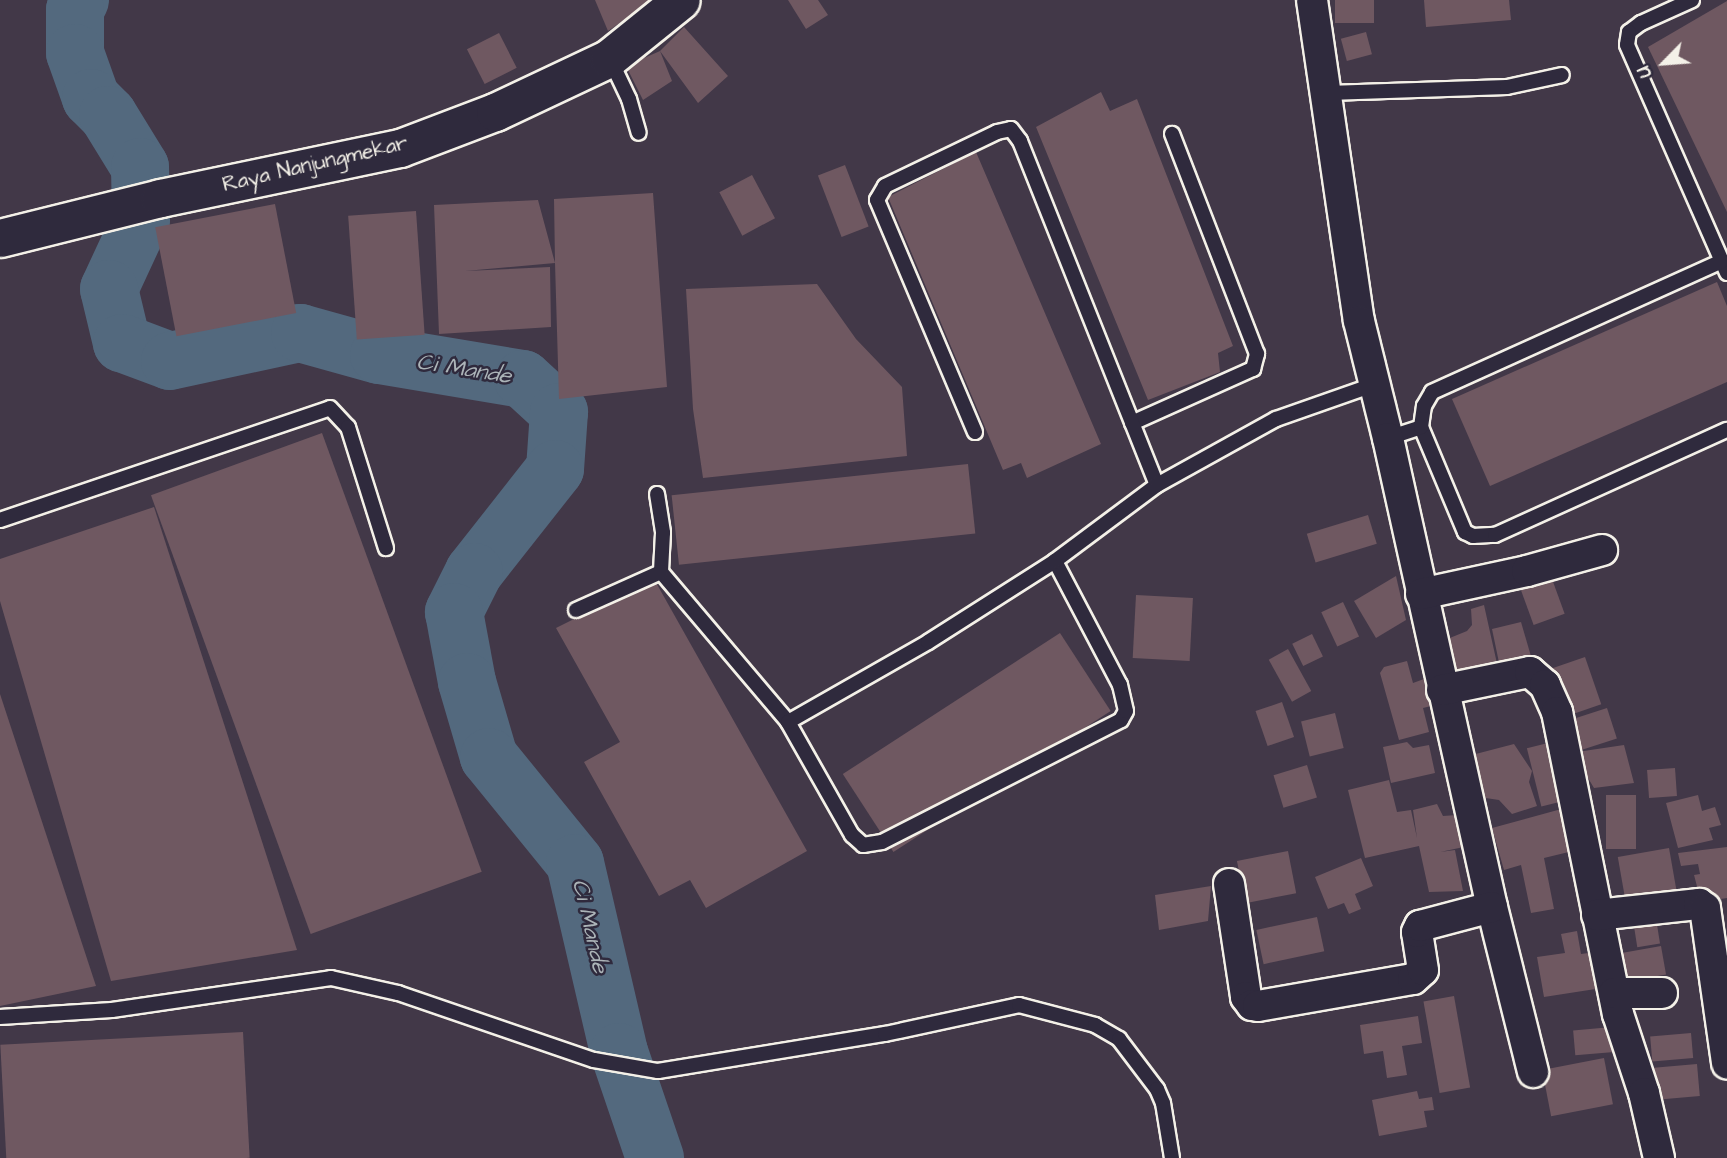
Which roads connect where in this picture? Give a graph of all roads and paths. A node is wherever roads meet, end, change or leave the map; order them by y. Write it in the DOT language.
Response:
graph roads {
  1 [pos="681,0"];
  2 [pos="1312,0"];
  3 [pos="1692,0"];
  4 [pos="609,58"];
  5 [pos="1562,75"];
  6 [pos="1328,93"];
  7 [pos="639,133"];
  8 [pos="1172,134"];
  9 [pos="0,237"];
  10 [pos="1724,267"];
  11 [pos="1373,385"];
  12 [pos="1132,424"];
  13 [pos="1421,427"];
  14 [pos="1727,430"];
  15 [pos="975,432"];
  16 [pos="1388,438"];
  17 [pos="1157,485"];
  18 [pos="657,495"];
  19 [pos="0,520"];
  20 [pos="386,548"];
  21 [pos="1602,550"];
  22 [pos="1055,561"];
  23 [pos="661,572"];
  24 [pos="1421,594"];
  25 [pos="576,610"];
  26 [pos="1442,690"];
  27 [pos="788,722"];
  28 [pos="1229,884"];
  29 [pos="1492,907"];
  30 [pos="1597,915"];
  31 [pos="1614,993"];
  32 [pos="1662,993"];
  33 [pos="0,1017"];
  34 [pos="1727,1063"];
  35 [pos="1533,1072"];
  36 [pos="1172,1158"];
  37 [pos="1659,1158"];
  1 -- 4 [label="street, Raya Nanjungmekar"];
  2 -- 6 [label="street"];
  3 -- 10 [label="lane"];
  4 -- 7 [label="lane"];
  4 -- 9 [label="street, Raya Nanjungmekar"];
  5 -- 6 [label="lane"];
  6 -- 11 [label="street"];
  8 -- 12 [label="lane"];
  10 -- 13 [label="lane"];
  11 -- 16 [label="street"];
  11 -- 17 [label="lane"];
  12 -- 15 [label="lane"];
  12 -- 17 [label="lane"];
  13 -- 14 [label="lane"];
  13 -- 16 [label="lane"];
  16 -- 24 [label="street"];
  17 -- 22 [label="lane"];
  18 -- 23 [label="lane"];
  19 -- 20 [label="lane"];
  21 -- 24 [label="street"];
  22 -- 27 [label="lane"];
  22 -- 27 [label="lane"];
  23 -- 25 [label="lane"];
  23 -- 27 [label="lane"];
  24 -- 26 [label="street"];
  26 -- 29 [label="street"];
  26 -- 30 [label="street"];
  28 -- 29 [label="street"];
  29 -- 35 [label="street"];
  30 -- 31 [label="street"];
  30 -- 34 [label="street"];
  31 -- 32 [label="street"];
  31 -- 37 [label="street"];
  33 -- 36 [label="lane"];
}
